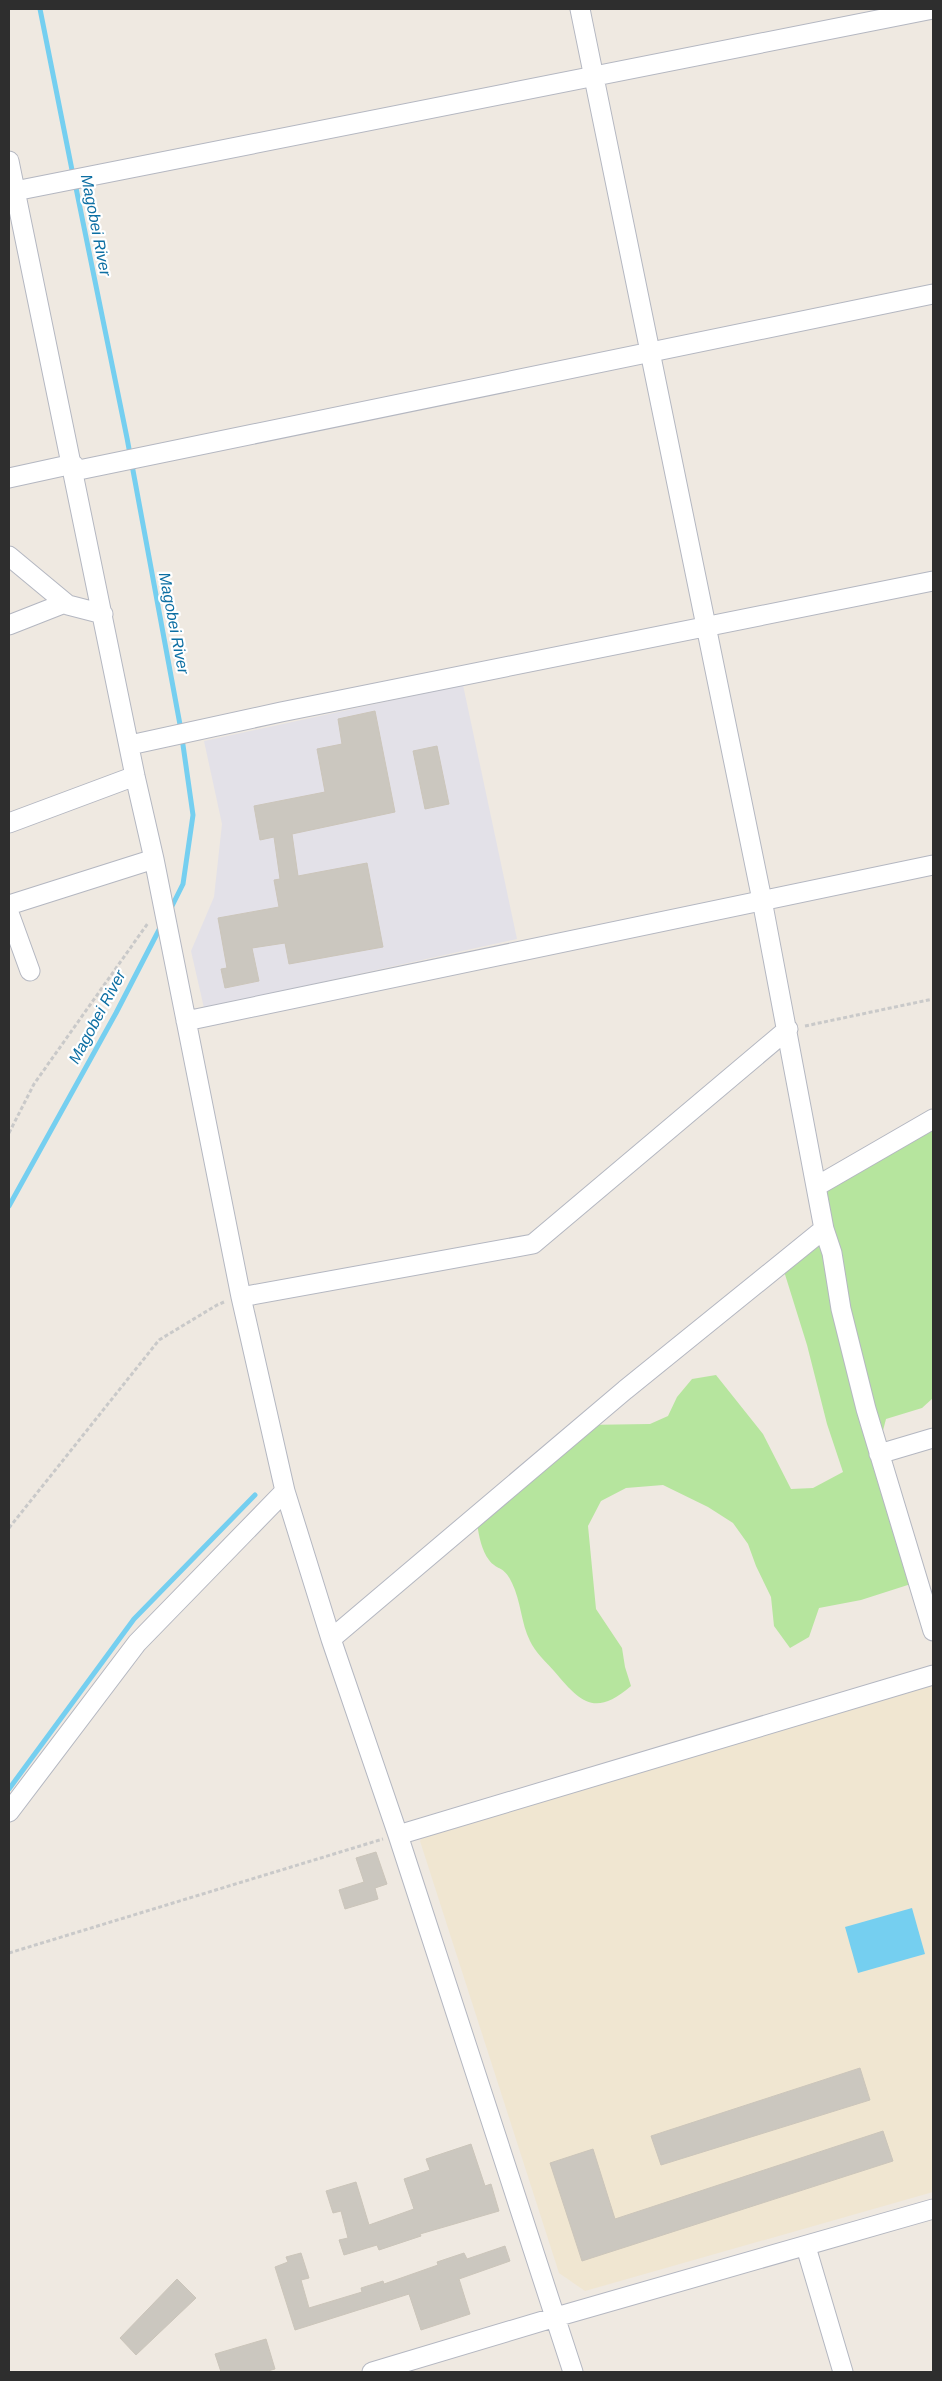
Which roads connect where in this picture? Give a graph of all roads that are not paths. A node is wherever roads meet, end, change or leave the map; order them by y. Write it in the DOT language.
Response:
graph roads {
  1 [pos="580,9"];
  2 [pos="933,9"];
  3 [pos="593,77"];
  4 [pos="9,161"];
  5 [pos="13,195"];
  6 [pos="933,294"];
  7 [pos="649,351"];
  8 [pos="73,467"];
  9 [pos="9,478"];
  10 [pos="9,556"];
  11 [pos="933,581"];
  12 [pos="65,603"];
  13 [pos="103,614"];
  14 [pos="9,626"];
  15 [pos="706,627"];
  16 [pos="130,745"];
  17 [pos="135,776"];
  18 [pos="9,822"];
  19 [pos="154,859"];
  20 [pos="933,865"];
  21 [pos="762,900"];
  22 [pos="9,904"];
  23 [pos="9,913"];
  24 [pos="30,972"];
  25 [pos="186,1021"];
  26 [pos="788,1029"];
  27 [pos="933,1119"];
  28 [pos="817,1186"];
  29 [pos="824,1229"];
  30 [pos="241,1297"];
  31 [pos="933,1438"];
  32 [pos="879,1454"];
  33 [pos="285,1492"];
  34 [pos="933,1631"];
  35 [pos="330,1639"];
  36 [pos="933,1675"];
  37 [pos="9,1812"];
  38 [pos="398,1835"];
  39 [pos="933,2209"];
  40 [pos="806,2247"];
  41 [pos="556,2317"];
  42 [pos="372,2372"];
  43 [pos="573,2372"];
  44 [pos="843,2372"];
  1 -- 3 [label="street"];
  2 -- 3 [label="street"];
  3 -- 5 [label="street"];
  3 -- 7 [label="street"];
  4 -- 5 [label="street"];
  5 -- 8 [label="street"];
  6 -- 7 [label="street"];
  7 -- 8 [label="street"];
  7 -- 15 [label="street"];
  8 -- 9 [label="street"];
  8 -- 13 [label="street"];
  10 -- 12 [label="street"];
  11 -- 15 [label="street"];
  12 -- 13 [label="street"];
  12 -- 14 [label="street"];
  13 -- 16 [label="street"];
  15 -- 16 [label="street"];
  15 -- 21 [label="street"];
  16 -- 17 [label="street"];
  17 -- 18 [label="street"];
  17 -- 19 [label="street"];
  19 -- 22 [label="street"];
  19 -- 25 [label="street"];
  20 -- 21 [label="street"];
  21 -- 25 [label="street"];
  21 -- 26 [label="street"];
  23 -- 24 [label="street"];
  25 -- 30 [label="street"];
  26 -- 28 [label="street"];
  26 -- 30 [label="street"];
  27 -- 28 [label="street"];
  28 -- 29 [label="street"];
  29 -- 32 [label="street"];
  29 -- 35 [label="street"];
  30 -- 33 [label="street"];
  31 -- 32 [label="street"];
  32 -- 34 [label="street"];
  33 -- 35 [label="street"];
  33 -- 37 [label="street"];
  35 -- 38 [label="street"];
  36 -- 38 [label="street"];
  38 -- 41 [label="street"];
  39 -- 40 [label="street"];
  40 -- 41 [label="street"];
  40 -- 44 [label="street"];
  41 -- 42 [label="street"];
  41 -- 43 [label="street"];
}
